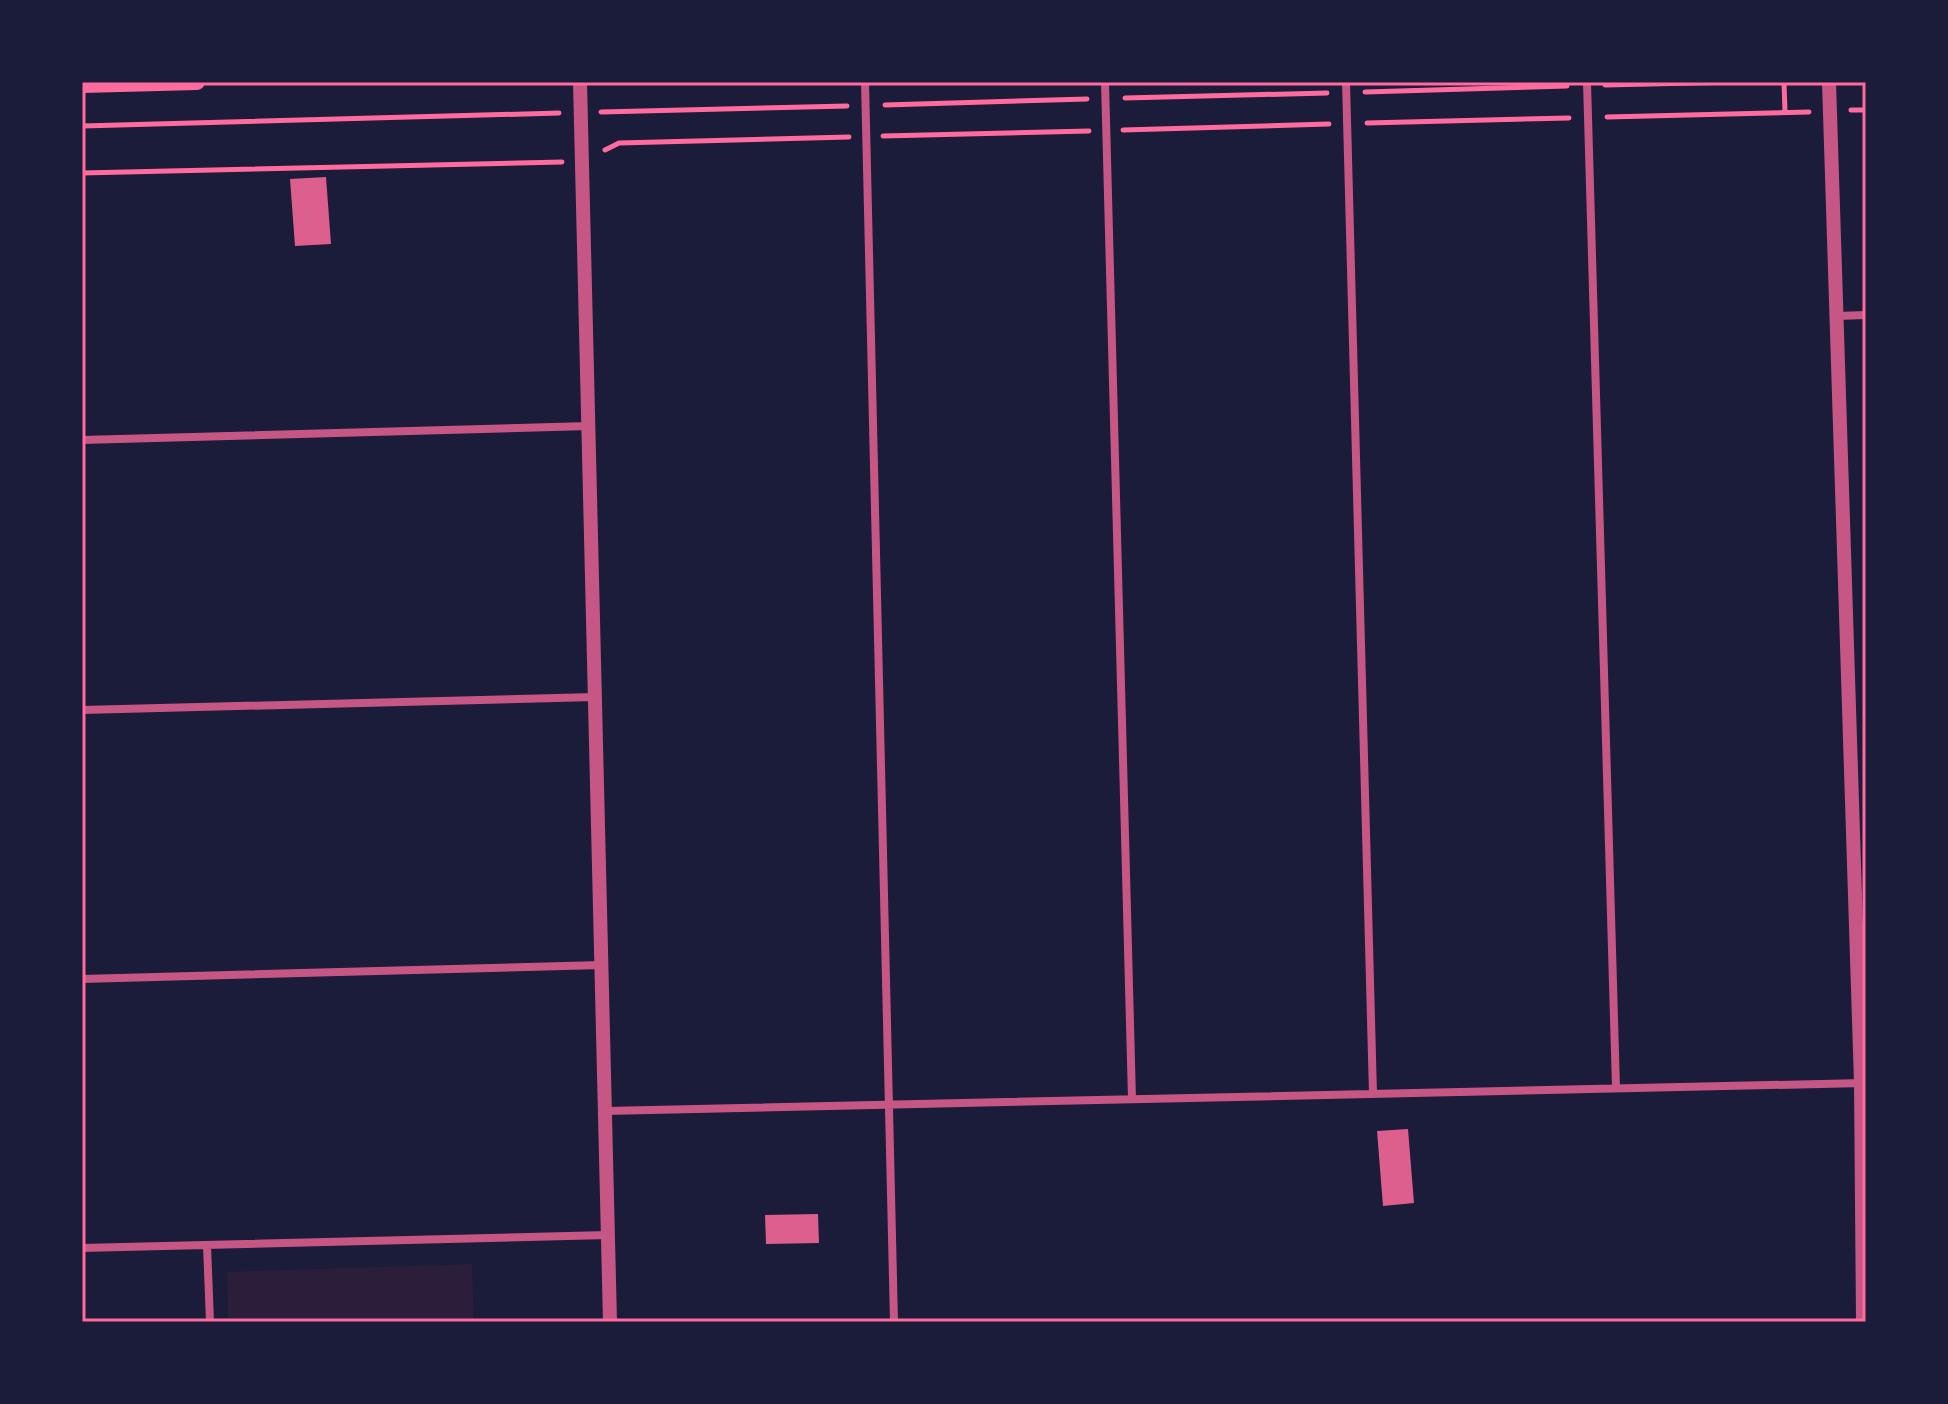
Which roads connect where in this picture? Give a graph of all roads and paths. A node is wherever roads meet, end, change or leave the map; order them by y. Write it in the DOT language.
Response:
graph roads {
  1 [pos="197,82"];
  2 [pos="580,82"];
  3 [pos="865,82"];
  4 [pos="1105,82"];
  5 [pos="1346,82"];
  6 [pos="1739,82"];
  7 [pos="1784,82"];
  8 [pos="1829,82"];
  9 [pos="1587,84"];
  10 [pos="82,85"];
  11 [pos="1346,92"];
  12 [pos="1105,98"];
  13 [pos="865,105"];
  14 [pos="1866,110"];
  15 [pos="1831,111"];
  16 [pos="581,112"];
  17 [pos="1785,112"];
  18 [pos="1588,117"];
  19 [pos="1347,124"];
  20 [pos="82,126"];
  21 [pos="1106,130"];
  22 [pos="866,137"];
  23 [pos="582,161"];
  24 [pos="82,173"];
  25 [pos="1866,315"];
  26 [pos="1837,316"];
  27 [pos="589,426"];
  28 [pos="82,440"];
  29 [pos="595,697"];
  30 [pos="82,710"];
  31 [pos="602,965"];
  32 [pos="82,979"];
  33 [pos="1863,1083"];
  34 [pos="1616,1088"];
  35 [pos="1373,1094"];
  36 [pos="1132,1099"];
  37 [pos="889,1104"];
  38 [pos="605,1111"];
  39 [pos="608,1235"];
  40 [pos="207,1245"];
  41 [pos="82,1248"];
  42 [pos="210,1322"];
  43 [pos="610,1322"];
  44 [pos="894,1322"];
  45 [pos="1863,1322"];
  1 -- 10 [label="main road"];
  2 -- 16 [label="street"];
  3 -- 13 [label="street"];
  4 -- 12 [label="street"];
  5 -- 11 [label="street"];
  6 -- 9 [label="path"];
  7 -- 17 [label="path"];
  8 -- 15 [label="street"];
  9 -- 11 [label="path"];
  9 -- 18 [label="street"];
  11 -- 12 [label="path"];
  11 -- 19 [label="street"];
  12 -- 13 [label="path"];
  12 -- 21 [label="street"];
  13 -- 16 [label="path"];
  13 -- 22 [label="street"];
  14 -- 15 [label="path"];
  15 -- 17 [label="path"];
  15 -- 26 [label="street"];
  16 -- 20 [label="path"];
  16 -- 23 [label="street"];
  17 -- 18 [label="path"];
  18 -- 19 [label="path"];
  18 -- 34 [label="street"];
  19 -- 21 [label="path"];
  19 -- 35 [label="street"];
  21 -- 22 [label="path"];
  21 -- 36 [label="street"];
  22 -- 23 [label="path"];
  22 -- 37 [label="street"];
  23 -- 24 [label="path"];
  23 -- 27 [label="street"];
  25 -- 26 [label="street"];
  26 -- 33 [label="street"];
  27 -- 28 [label="street"];
  27 -- 29 [label="street"];
  29 -- 30 [label="street"];
  29 -- 31 [label="street"];
  31 -- 32 [label="street"];
  31 -- 38 [label="street"];
  33 -- 34 [label="street"];
  33 -- 45 [label="street"];
  34 -- 35 [label="street"];
  35 -- 36 [label="street"];
  36 -- 37 [label="street"];
  37 -- 38 [label="street"];
  37 -- 44 [label="street"];
  38 -- 39 [label="street"];
  39 -- 40 [label="street"];
  39 -- 43 [label="street"];
  40 -- 41 [label="street"];
  40 -- 42 [label="street"];
}
